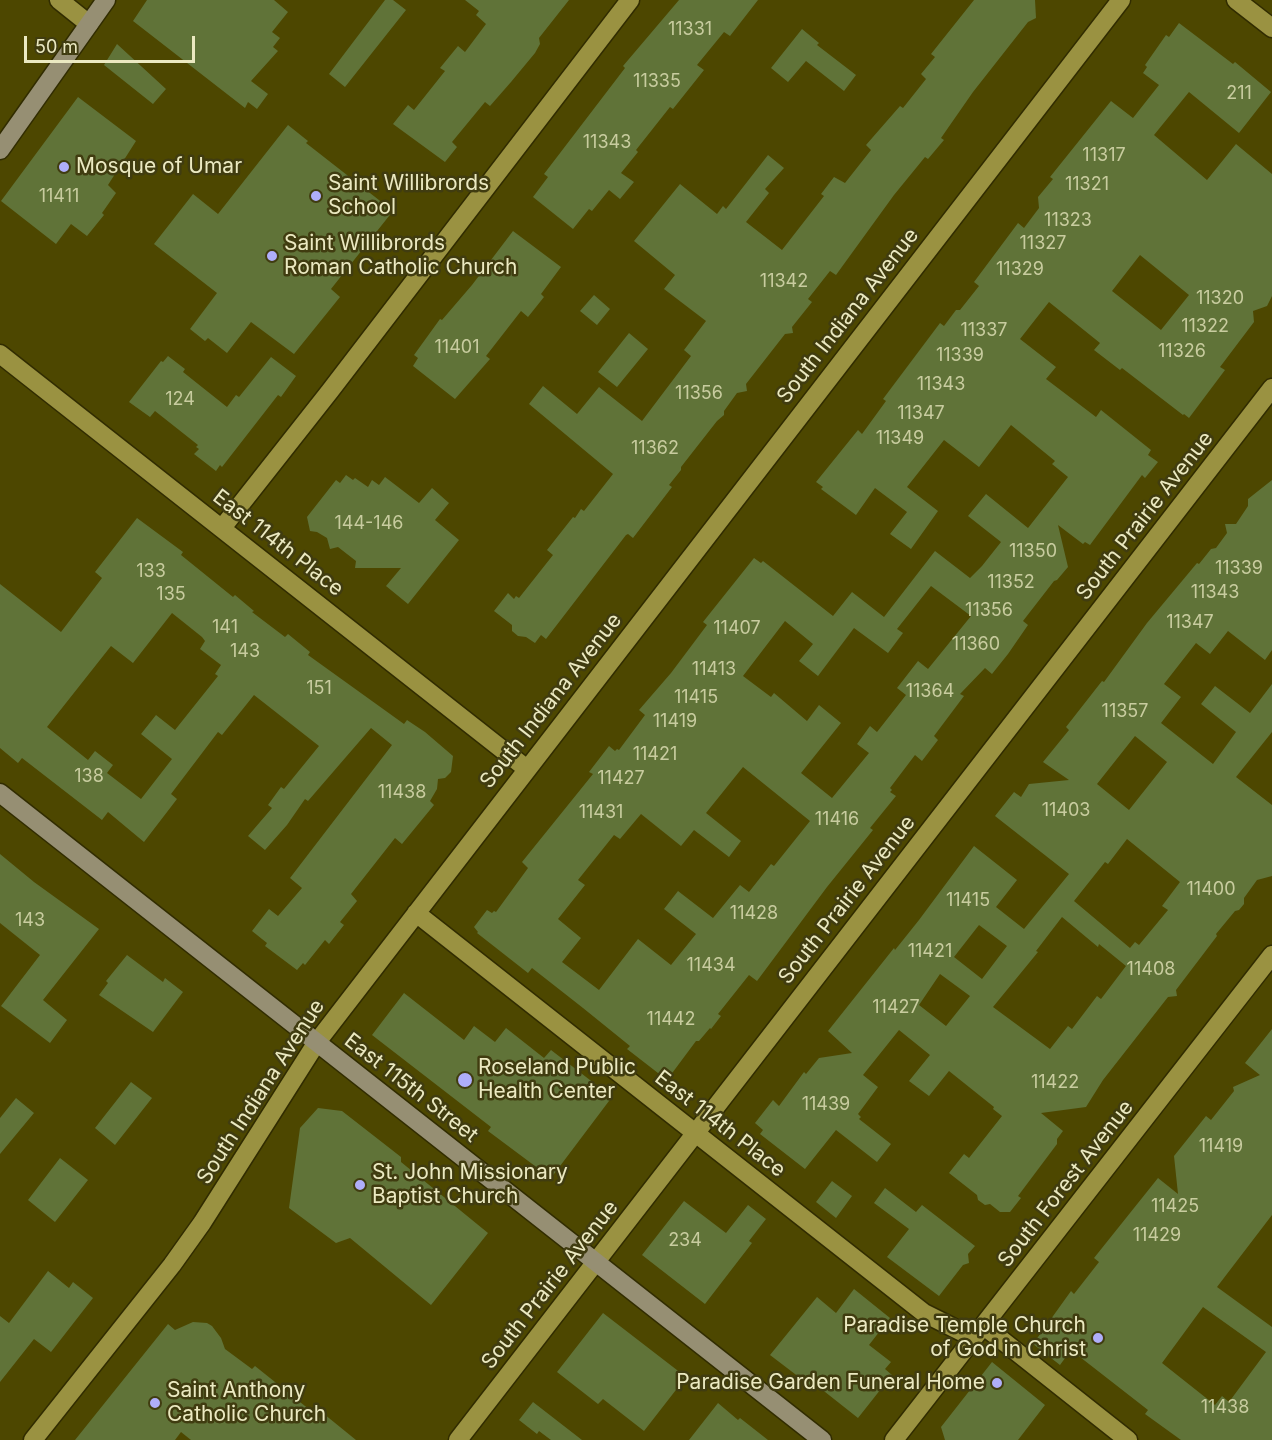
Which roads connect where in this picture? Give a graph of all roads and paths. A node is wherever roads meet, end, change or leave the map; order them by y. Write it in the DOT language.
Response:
graph roads {
  1 [pos="58,0"];
  2 [pos="106,0"];
  3 [pos="630,0"];
  4 [pos="1121,0"];
  5 [pos="1236,0"];
  6 [pos="89,24"];
  7 [pos="1272,28"];
  8 [pos="0,150"];
  9 [pos="0,354"];
  10 [pos="1272,388"];
  11 [pos="222,528"];
  12 [pos="527,769"];
  13 [pos="0,793"];
  14 [pos="416,913"];
  15 [pos="1272,954"];
  16 [pos="316,1042"];
  17 [pos="695,1133"];
  18 [pos="597,1263"];
  19 [pos="979,1332"];
  20 [pos="33,1440"];
  21 [pos="458,1440"];
  22 [pos="822,1440"];
  23 [pos="894,1440"];
  24 [pos="1128,1440"];
  1 -- 6 [label="street"];
  2 -- 6 [label="street"];
  3 -- 11 [label="street"];
  4 -- 12 [label="street, South Indiana Avenue"];
  5 -- 7 [label="street"];
  6 -- 8 [label="street"];
  9 -- 11 [label="street, East 114th Place"];
  10 -- 17 [label="street, South Prairie Avenue"];
  11 -- 12 [label="street, East 114th Place"];
  12 -- 14 [label="street, South Indiana Avenue"];
  13 -- 16 [label="street, East 115th Street"];
  14 -- 16 [label="street, South Indiana Avenue"];
  14 -- 17 [label="street, East 114th Place"];
  15 -- 19 [label="street, South Forest Avenue"];
  16 -- 18 [label="street, East 115th Street"];
  16 -- 20 [label="street, South Indiana Avenue"];
  17 -- 18 [label="street, South Prairie Avenue"];
  17 -- 19 [label="street, East 114th Place"];
  18 -- 21 [label="street, South Prairie Avenue"];
  18 -- 22 [label="street, East 115th Street"];
  19 -- 23 [label="street, South Forest Avenue"];
  19 -- 24 [label="street, East 114th Place"];
}
